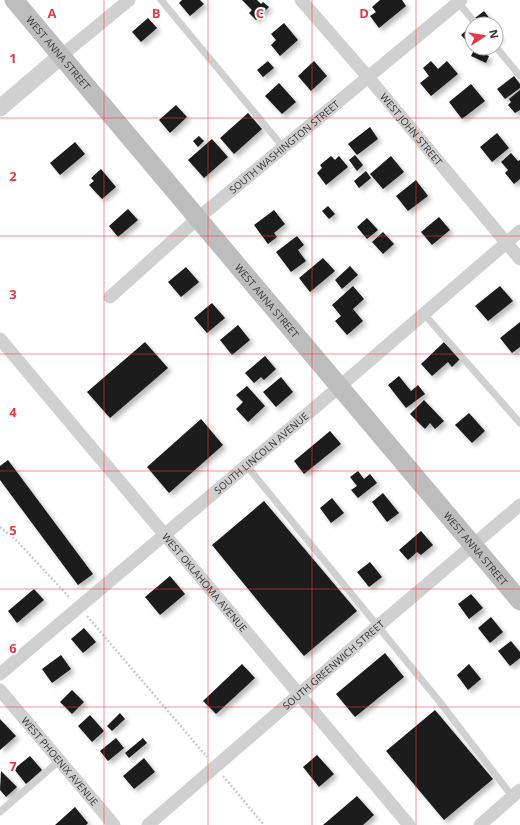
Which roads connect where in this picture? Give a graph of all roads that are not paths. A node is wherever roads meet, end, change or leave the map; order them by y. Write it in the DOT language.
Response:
graph roads {
  1 [pos="14,0"];
  2 [pos="129,0"];
  3 [pos="161,0"];
  4 [pos="301,0"];
  5 [pos="458,1"];
  6 [pos="470,16"];
  7 [pos="61,56"];
  8 [pos="503,56"];
  9 [pos="520,76"];
  10 [pos="368,77"];
  11 [pos="0,108"];
  12 [pos="283,147"];
  13 [pos="197,218"];
  14 [pos="520,231"];
  15 [pos="506,243"];
  16 [pos="520,259"];
  17 [pos="110,297"];
  18 [pos="424,314"];
  19 [pos="0,339"];
  20 [pos="339,387"];
  21 [pos="520,424"];
  22 [pos="246,465"];
  23 [pos="520,505"];
  24 [pos="165,534"];
  25 [pos="473,545"];
  26 [pos="520,601"];
  27 [pos="378,626"];
  28 [pos="0,674"];
  29 [pos="3,694"];
  30 [pos="299,694"];
  31 [pos="60,760"];
  32 [pos="516,793"];
  33 [pos="0,812"];
  34 [pos="114,825"];
  35 [pos="148,825"];
  36 [pos="409,825"];
  37 [pos="480,825"];
  1 -- 7 [label="main road, WEST ANNA STREET"];
  2 -- 7 [label="street"];
  3 -- 12 [label="lane"];
  4 -- 10 [label="street, WEST JOHN STREET"];
  5 -- 6 [label="lane"];
  5 -- 10 [label="street, SOUTH WASHINGTON STREET"];
  7 -- 11 [label="street"];
  7 -- 13 [label="main road, WEST ANNA STREET"];
  8 -- 9 [label="lane"];
  10 -- 12 [label="street, SOUTH WASHINGTON STREET"];
  10 -- 15 [label="street, WEST JOHN STREET"];
  12 -- 13 [label="street, SOUTH WASHINGTON STREET"];
  13 -- 17 [label="street, SOUTH WASHINGTON STREET"];
  13 -- 20 [label="main road, WEST ANNA STREET"];
  14 -- 15 [label="street, SOUTH LINCOLN AVENUE"];
  15 -- 16 [label="street, WEST JOHN STREET"];
  15 -- 18 [label="street, SOUTH LINCOLN AVENUE"];
  18 -- 20 [label="street, SOUTH LINCOLN AVENUE"];
  18 -- 21 [label="lane"];
  19 -- 24 [label="street, WEST OKLAHOMA AVENUE"];
  20 -- 22 [label="street, SOUTH LINCOLN AVENUE"];
  20 -- 25 [label="main road, WEST ANNA STREET"];
  22 -- 24 [label="street, SOUTH LINCOLN AVENUE"];
  22 -- 27 [label="lane"];
  23 -- 25 [label="street, SOUTH GREENWICH STREET"];
  24 -- 28 [label="street, SOUTH LINCOLN AVENUE"];
  24 -- 30 [label="street, WEST OKLAHOMA AVENUE"];
  25 -- 26 [label="main road, WEST ANNA STREET"];
  25 -- 27 [label="street, SOUTH GREENWICH STREET"];
  27 -- 30 [label="street, SOUTH GREENWICH STREET"];
  27 -- 32 [label="lane"];
  29 -- 31 [label="street, WEST PHOENIX AVENUE"];
  30 -- 35 [label="street, SOUTH GREENWICH STREET"];
  30 -- 36 [label="street, WEST OKLAHOMA AVENUE"];
  31 -- 33 [label="lane"];
  31 -- 34 [label="street, WEST PHOENIX AVENUE"];
  32 -- 37 [label="street"];
}
